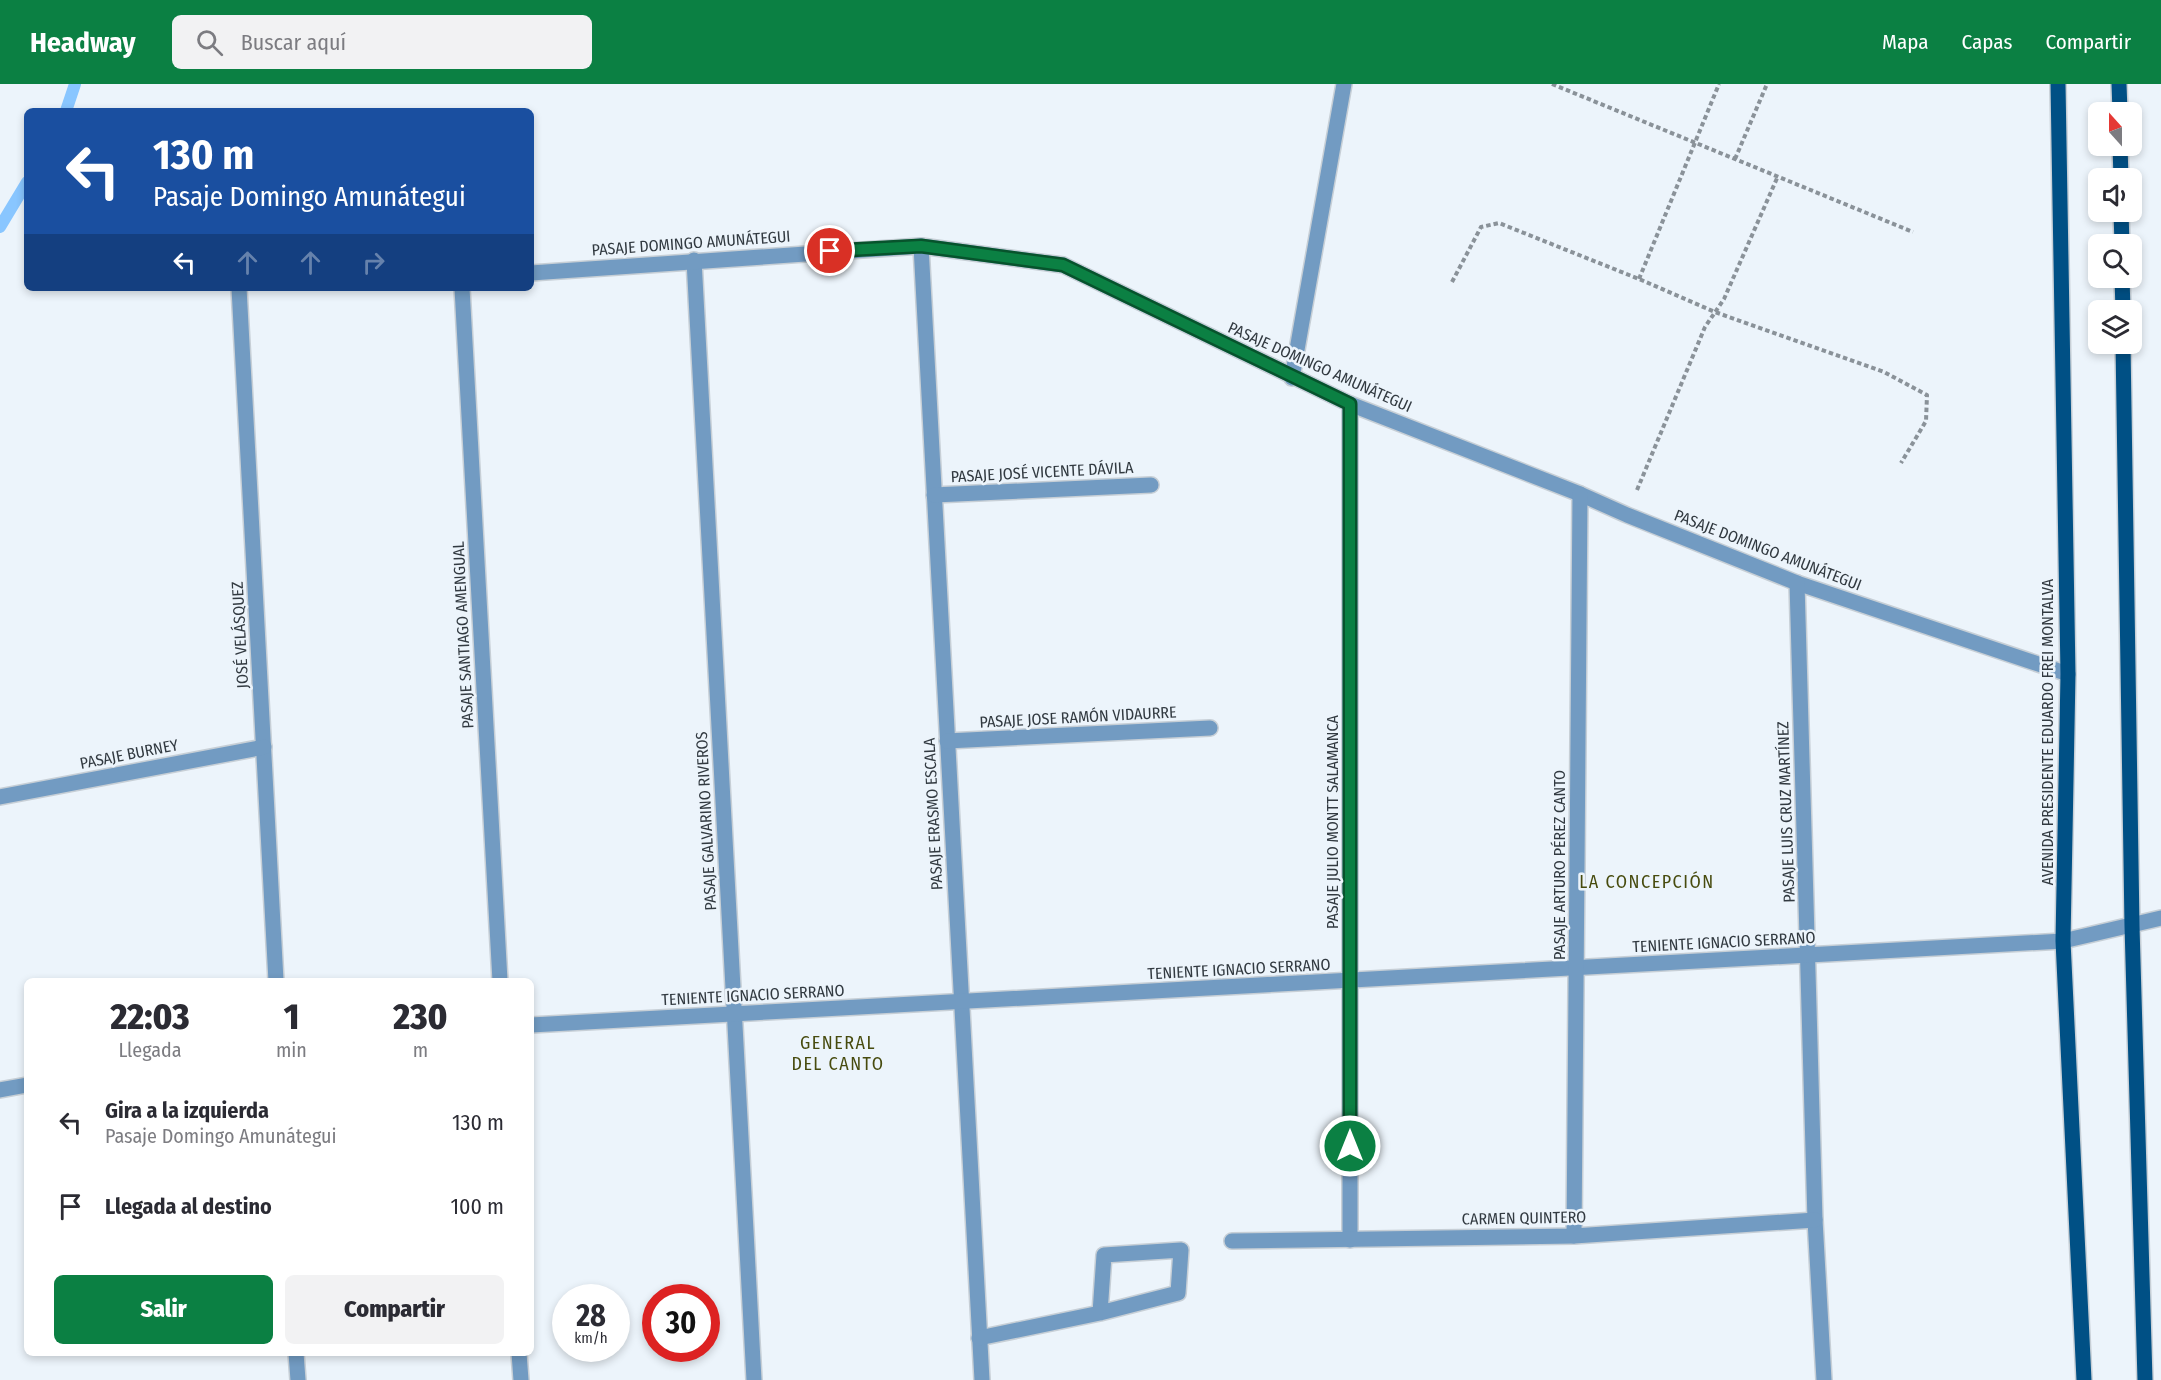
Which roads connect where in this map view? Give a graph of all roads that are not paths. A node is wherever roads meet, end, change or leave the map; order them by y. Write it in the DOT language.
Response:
graph roads {
  1 [pos="1344,84"];
  2 [pos="2058,84"];
  3 [pos="2120,84"];
  4 [pos="2120,102"];
  5 [pos="921,246"];
  6 [pos="694,260"];
  7 [pos="534,273"];
  8 [pos="239,291"];
  9 [pos="462,291"];
  10 [pos="2123,354"];
  11 [pos="1292,378"];
  12 [pos="1350,404"];
  13 [pos="1151,485"];
  14 [pos="1580,494"];
  15 [pos="934,495"];
  16 [pos="1797,583"];
  17 [pos="2068,674"];
  18 [pos="1210,728"];
  19 [pos="947,741"];
  20 [pos="264,747"];
  21 [pos="0,796"];
  22 [pos="2161,918"];
  23 [pos="2132,926"];
  24 [pos="2063,941"];
  25 [pos="1808,955"];
  26 [pos="1576,969"];
  27 [pos="276,978"];
  28 [pos="500,978"];
  29 [pos="1350,981"];
  30 [pos="961,1002"];
  31 [pos="734,1014"];
  32 [pos="534,1025"];
  33 [pos="24,1086"];
  34 [pos="0,1090"];
  35 [pos="1815,1220"];
  36 [pos="1574,1236"];
  37 [pos="1350,1240"];
  38 [pos="1232,1241"];
  39 [pos="1100,1313"];
  40 [pos="979,1338"];
  41 [pos="296,1356"];
  42 [pos="519,1356"];
  43 [pos="298,1380"];
  44 [pos="521,1380"];
  45 [pos="754,1380"];
  46 [pos="981,1380"];
  47 [pos="1824,1380"];
  48 [pos="2084,1380"];
  49 [pos="2145,1380"];
  1 -- 11 [label="street"];
  2 -- 17 [label="main road, AVENIDA PRESIDENTE EDUARDO FREI MONTALVA"];
  3 -- 4 [label="main road"];
  5 -- 6 [label="street, PASAJE DOMINGO AMUNÁTEGUI"];
  5 -- 11 [label="street, PASAJE DOMINGO AMUNÁTEGUI"];
  5 -- 15 [label="street, PASAJE ERASMO ESCALA"];
  6 -- 7 [label="street, PASAJE DOMINGO AMUNÁTEGUI"];
  6 -- 31 [label="street, PASAJE GALVARINO RIVEROS"];
  8 -- 20 [label="street, JOSÉ VELÁSQUEZ"];
  9 -- 28 [label="street, PASAJE SANTIAGO AMENGUAL"];
  10 -- 23 [label="main road"];
  11 -- 12 [label="street, PASAJE DOMINGO AMUNÁTEGUI"];
  12 -- 14 [label="street, PASAJE DOMINGO AMUNÁTEGUI"];
  12 -- 29 [label="street, PASAJE JULIO MONTT SALAMANCA"];
  13 -- 15 [label="street, PASAJE JOSÉ VICENTE DÁVILA"];
  14 -- 16 [label="street, PASAJE DOMINGO AMUNÁTEGUI"];
  14 -- 26 [label="street, PASAJE ARTURO PÉREZ CANTO"];
  15 -- 19 [label="street, PASAJE ERASMO ESCALA"];
  16 -- 17 [label="street, PASAJE DOMINGO AMUNÁTEGUI"];
  16 -- 25 [label="street, PASAJE LUIS CRUZ MARTÍNEZ"];
  17 -- 24 [label="main road, AVENIDA PRESIDENTE EDUARDO FREI MONTALVA"];
  18 -- 19 [label="street, PASAJE JOSE RAMÓN VIDAURRE"];
  19 -- 30 [label="street, PASAJE ERASMO ESCALA"];
  20 -- 21 [label="street, PASAJE BURNEY"];
  20 -- 27 [label="street, JOSÉ VELÁSQUEZ"];
  22 -- 23 [label="street, TENIENTE IGNACIO SERRANO"];
  23 -- 24 [label="street, TENIENTE IGNACIO SERRANO"];
  23 -- 49 [label="main road"];
  24 -- 25 [label="street, TENIENTE IGNACIO SERRANO"];
  24 -- 48 [label="main road, AVENIDA PRESIDENTE EDUARDO FREI MONTALVA"];
  25 -- 26 [label="street, TENIENTE IGNACIO SERRANO"];
  25 -- 35 [label="street, PASAJE LUIS CRUZ MARTÍNEZ"];
  26 -- 29 [label="street, TENIENTE IGNACIO SERRANO"];
  26 -- 36 [label="street, PASAJE ARTURO PÉREZ CANTO"];
  29 -- 30 [label="street, TENIENTE IGNACIO SERRANO"];
  29 -- 37 [label="street, PASAJE JULIO MONTT SALAMANCA"];
  30 -- 31 [label="street, TENIENTE IGNACIO SERRANO"];
  30 -- 40 [label="street, PASAJE ERASMO ESCALA"];
  31 -- 32 [label="street, TENIENTE IGNACIO SERRANO"];
  31 -- 45 [label="street, PASAJE GALVARINO RIVEROS"];
  33 -- 34 [label="street"];
  35 -- 36 [label="street, CARMEN QUINTERO"];
  35 -- 47 [label="street, PASAJE LUIS CRUZ MARTÍNEZ"];
  36 -- 37 [label="street, CARMEN QUINTERO"];
  37 -- 38 [label="street, CARMEN QUINTERO"];
  39 -- 39 [label="street"];
  39 -- 40 [label="street"];
  40 -- 46 [label="street, PASAJE ERASMO ESCALA"];
  41 -- 43 [label="street"];
  42 -- 44 [label="street"];
}
